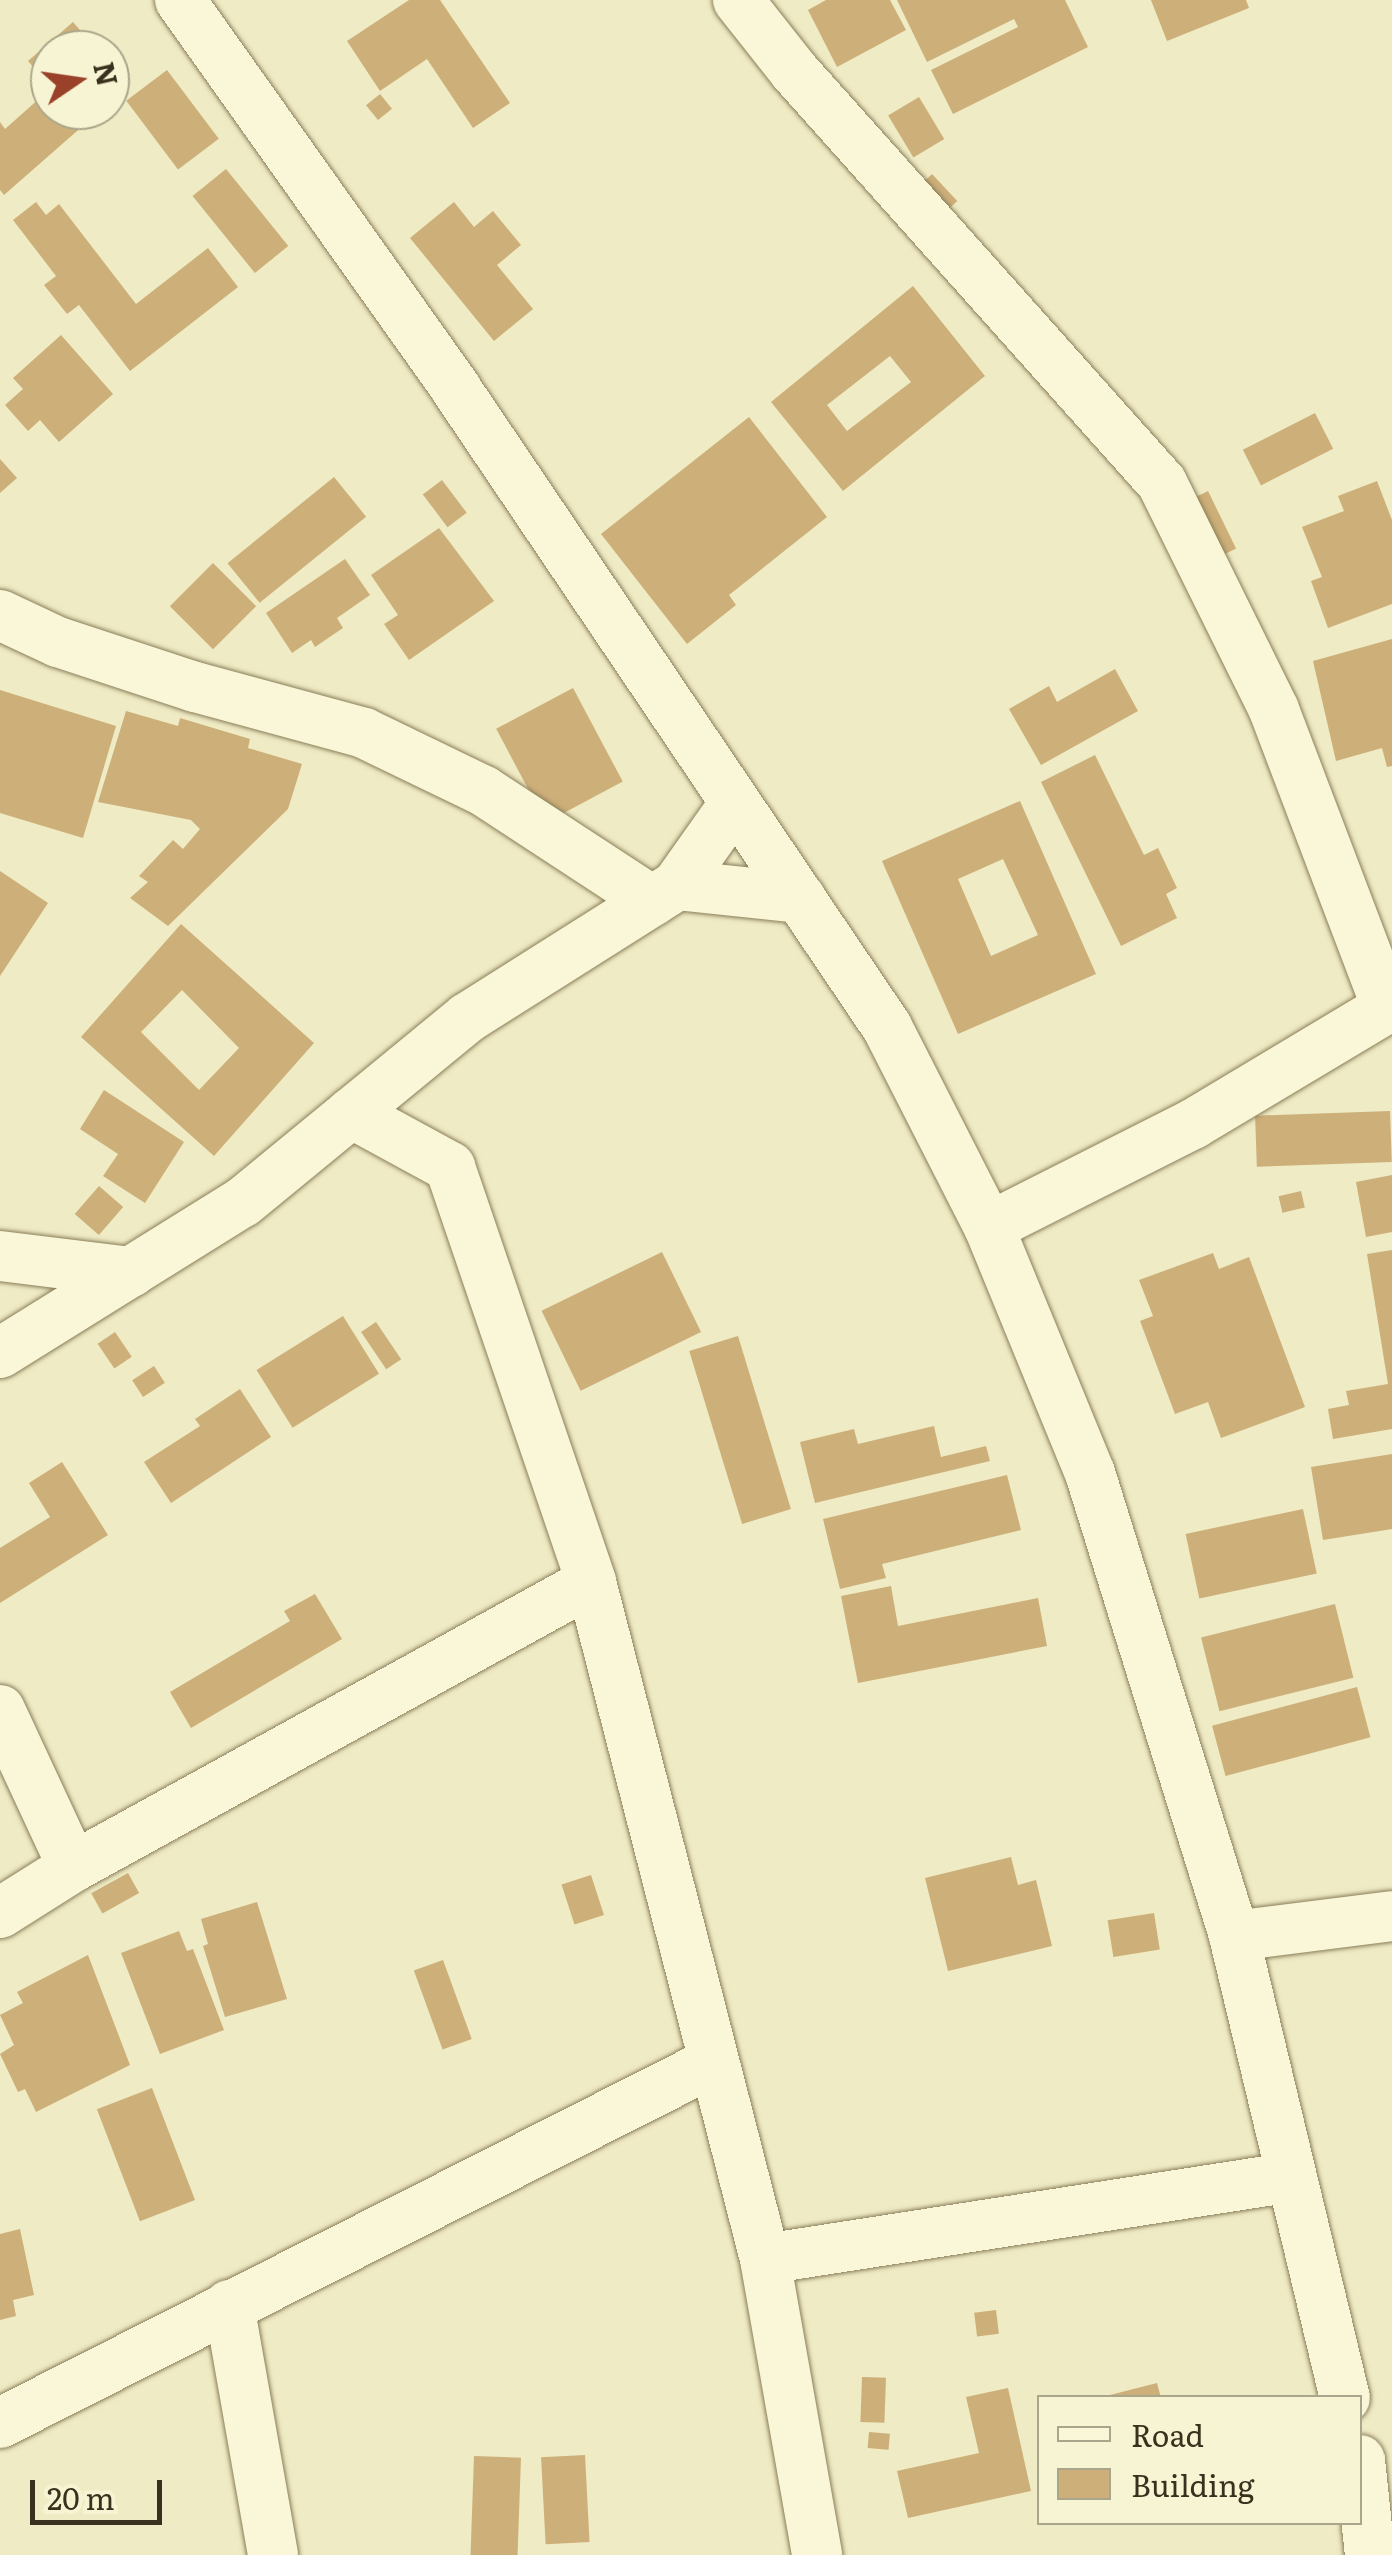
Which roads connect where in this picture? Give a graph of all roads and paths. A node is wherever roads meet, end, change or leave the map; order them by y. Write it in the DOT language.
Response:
graph roads {
  1 [pos="180,0"];
  2 [pos="738,0"];
  3 [pos="0,615"];
  4 [pos="734,803"];
  5 [pos="664,893"];
  6 [pos="800,898"];
  7 [pos="1390,1006"];
  8 [pos="351,1113"];
  9 [pos="989,1227"];
  10 [pos="0,1256"];
  11 [pos="131,1272"];
  12 [pos="0,1353"];
  13 [pos="591,1582"];
  14 [pos="0,1710"];
  15 [pos="73,1867"];
  16 [pos="0,1913"];
  17 [pos="1392,1916"];
  18 [pos="1234,1936"];
  19 [pos="713,2062"];
  20 [pos="1292,2177"];
  21 [pos="765,2259"];
  22 [pos="229,2305"];
  23 [pos="1344,2395"];
  24 [pos="0,2423"];
  25 [pos="1371,2465"];
  26 [pos="273,2555"];
  27 [pos="817,2555"];
  28 [pos="1370,2555"];
  1 -- 4 [label="street"];
  2 -- 7 [label="street"];
  3 -- 5 [label="street"];
  4 -- 5 [label="street"];
  4 -- 6 [label="street"];
  5 -- 6 [label="street"];
  5 -- 8 [label="street"];
  6 -- 9 [label="street"];
  7 -- 9 [label="street"];
  8 -- 11 [label="street"];
  8 -- 13 [label="street"];
  9 -- 18 [label="street"];
  10 -- 11 [label="street"];
  11 -- 12 [label="street"];
  13 -- 15 [label="street"];
  13 -- 19 [label="street"];
  14 -- 15 [label="street"];
  15 -- 16 [label="street"];
  17 -- 18 [label="street"];
  18 -- 20 [label="street"];
  19 -- 21 [label="street"];
  19 -- 22 [label="street"];
  20 -- 21 [label="street"];
  20 -- 23 [label="street"];
  21 -- 27 [label="street"];
  22 -- 24 [label="street"];
  22 -- 26 [label="street"];
  25 -- 28 [label="street"];
}
